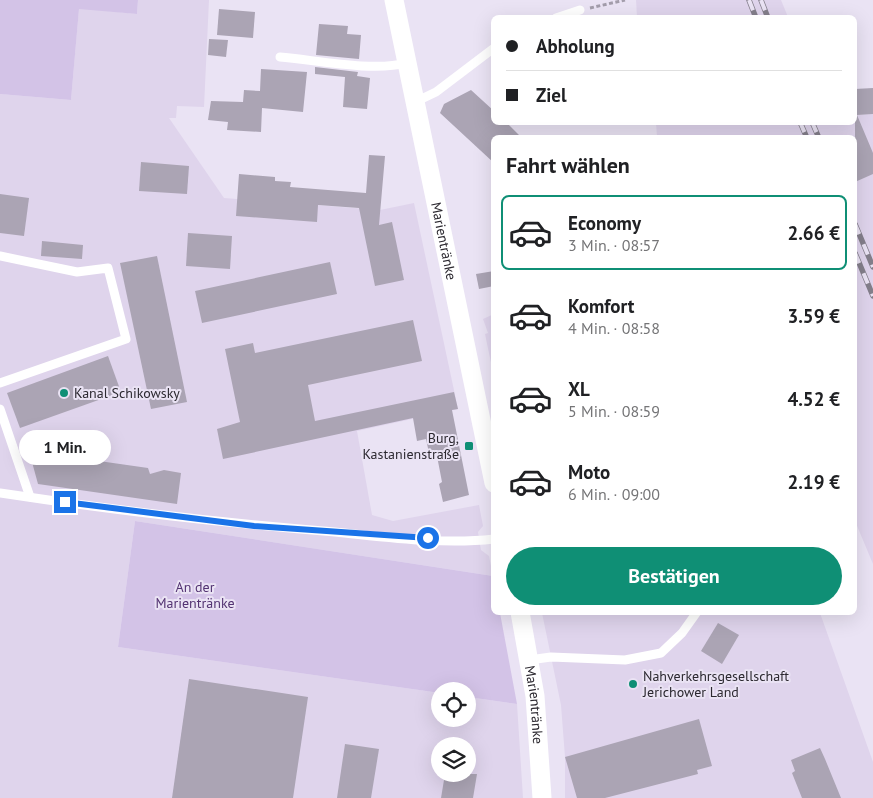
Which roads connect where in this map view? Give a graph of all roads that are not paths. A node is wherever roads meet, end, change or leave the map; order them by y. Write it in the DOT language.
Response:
graph roads {
  1 [pos="394,0"];
  2 [pos="580,10"];
  3 [pos="565,15"];
  4 [pos="491,50"];
  5 [pos="280,57"];
  6 [pos="407,63"];
  7 [pos="415,102"];
  8 [pos="0,256"];
  9 [pos="0,383"];
  10 [pos="0,409"];
  11 [pos="491,469"];
  12 [pos="0,493"];
  13 [pos="30,497"];
  14 [pos="491,539"];
  15 [pos="521,615"];
  16 [pos="695,615"];
  17 [pos="529,660"];
  18 [pos="542,798"];
  1 -- 6 [label="street, Marientränke"];
  2 -- 3 [label="lane"];
  4 -- 7 [label="lane"];
  5 -- 6 [label="lane"];
  6 -- 7 [label="street, Marientränke"];
  7 -- 11 [label="street, Marientränke"];
  8 -- 9 [label="lane"];
  10 -- 13 [label="lane"];
  12 -- 13 [label="lane"];
  13 -- 14 [label="lane"];
  15 -- 17 [label="street, Marientränke"];
  16 -- 17 [label="lane"];
  17 -- 18 [label="street, Marientränke"];
}
